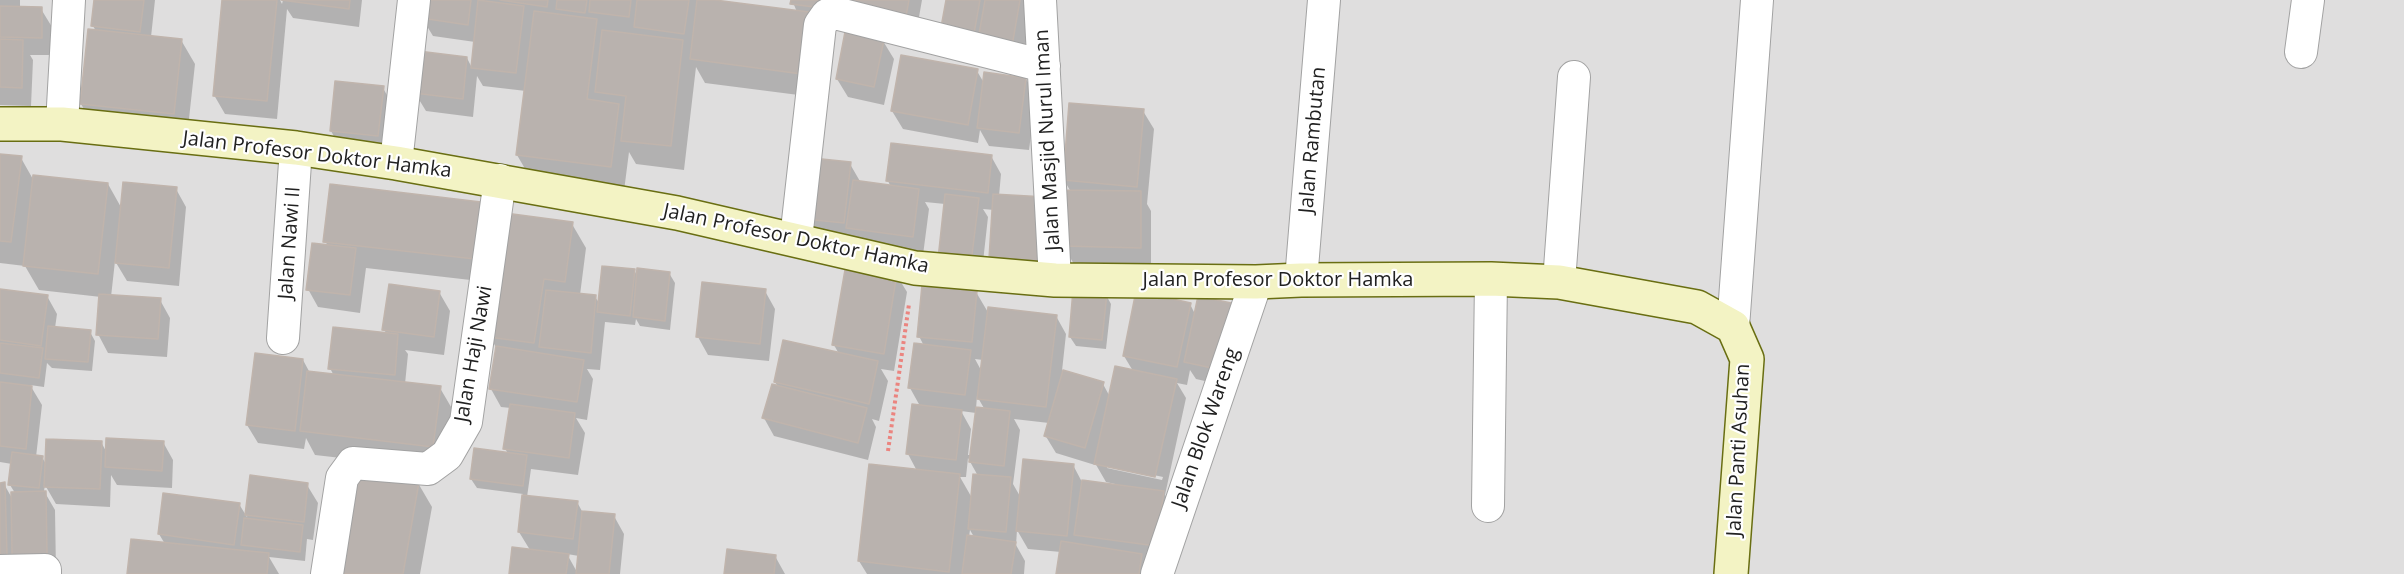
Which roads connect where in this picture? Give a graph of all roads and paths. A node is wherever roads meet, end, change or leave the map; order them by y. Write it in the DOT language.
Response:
graph roads {
  1 [pos="69,0"];
  2 [pos="414,0"];
  3 [pos="1040,0"];
  4 [pos="1324,0"];
  5 [pos="1757,0"];
  6 [pos="2308,0"];
  7 [pos="2301,52"];
  8 [pos="1044,66"];
  9 [pos="1575,77"];
  10 [pos="0,124"];
  11 [pos="62,124"];
  12 [pos="296,148"];
  13 [pos="396,163"];
  14 [pos="500,180"];
  15 [pos="796,239"];
  16 [pos="915,268"];
  17 [pos="1491,279"];
  18 [pos="1055,280"];
  19 [pos="1301,280"];
  20 [pos="1256,282"];
  21 [pos="1559,282"];
  22 [pos="1733,327"];
  23 [pos="283,338"];
  24 [pos="888,451"];
  25 [pos="1488,506"];
  26 [pos="0,571"];
  27 [pos="45,574"];
  28 [pos="327,574"];
  29 [pos="1157,574"];
  30 [pos="1731,574"];
  1 -- 11 [label="street"];
  2 -- 13 [label="street"];
  3 -- 8 [label="street, Jalan Masjid Nurul Iman"];
  4 -- 19 [label="street, Jalan Rambutan"];
  5 -- 22 [label="street"];
  6 -- 7 [label="street"];
  8 -- 15 [label="street"];
  8 -- 18 [label="street, Jalan Masjid Nurul Iman"];
  9 -- 21 [label="street"];
  10 -- 11 [label="street, Jalan Profesor Doktor Hamka"];
  11 -- 12 [label="street, Jalan Profesor Doktor Hamka"];
  12 -- 13 [label="street, Jalan Profesor Doktor Hamka"];
  12 -- 23 [label="street, Jalan Nawi II"];
  13 -- 14 [label="street, Jalan Profesor Doktor Hamka"];
  14 -- 15 [label="street, Jalan Profesor Doktor Hamka"];
  14 -- 28 [label="street, Jalan Haji Nawi"];
  15 -- 16 [label="street, Jalan Profesor Doktor Hamka"];
  16 -- 18 [label="street, Jalan Profesor Doktor Hamka"];
  16 -- 24 [label="path"];
  17 -- 19 [label="street, Jalan Profesor Doktor Hamka"];
  17 -- 21 [label="street, Jalan Profesor Doktor Hamka"];
  17 -- 25 [label="street"];
  18 -- 20 [label="street, Jalan Profesor Doktor Hamka"];
  19 -- 20 [label="street, Jalan Profesor Doktor Hamka"];
  20 -- 29 [label="street, Jalan Blok Wareng"];
  21 -- 22 [label="street, Jalan Profesor Doktor Hamka"];
  22 -- 30 [label="street, Jalan Panti Asuhan"];
  26 -- 27 [label="street"];
}
